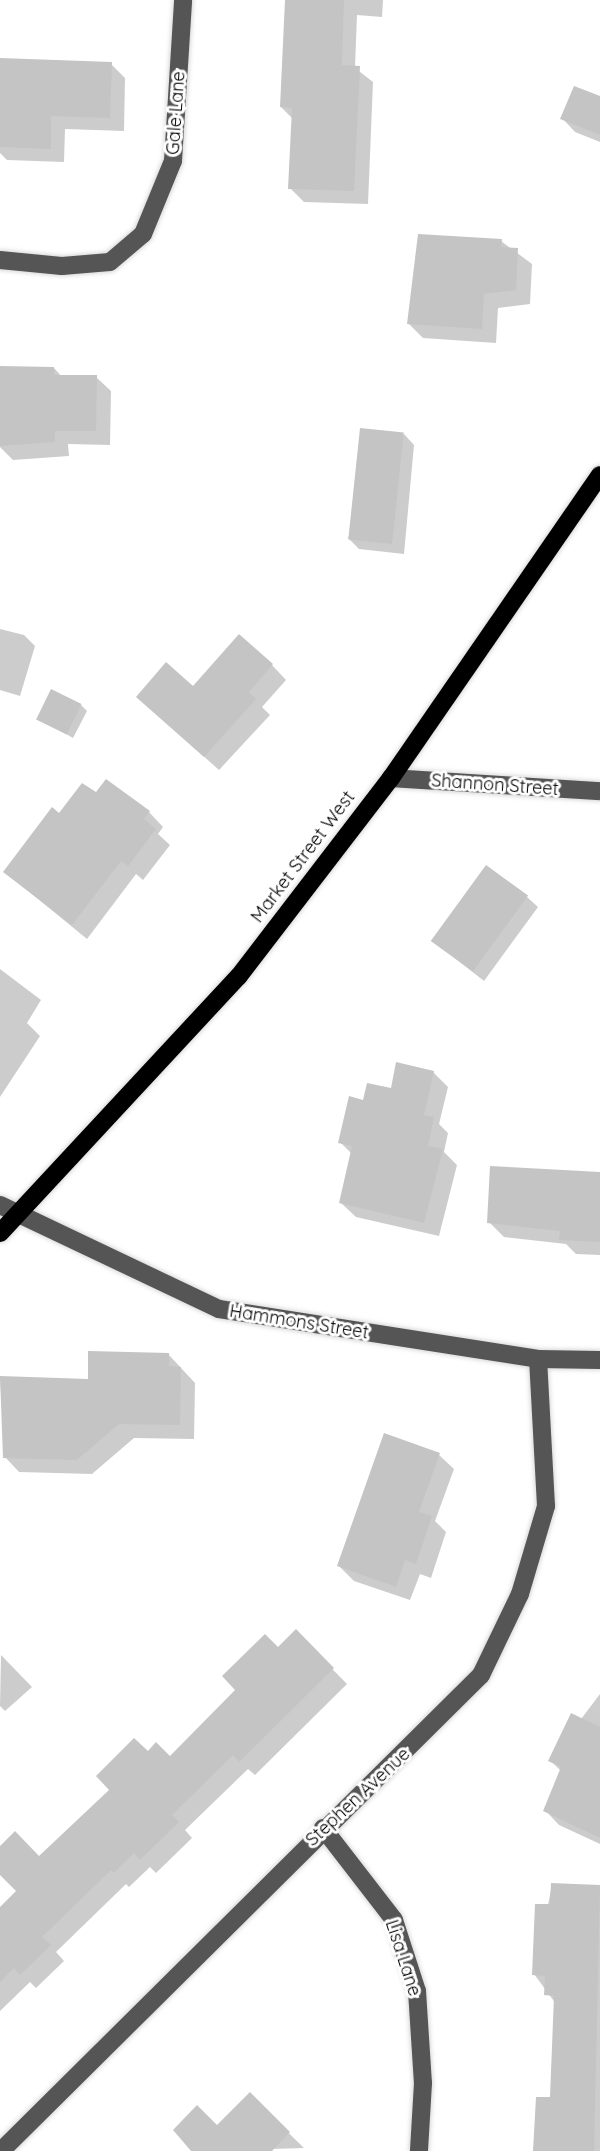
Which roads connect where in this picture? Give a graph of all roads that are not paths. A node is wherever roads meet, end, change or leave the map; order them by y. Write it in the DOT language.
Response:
graph roads {
  1 [pos="183,0"];
  2 [pos="0,260"];
  3 [pos="600,475"];
  4 [pos="391,778"];
  5 [pos="600,791"];
  6 [pos="0,1205"];
  7 [pos="17,1215"];
  8 [pos="0,1233"];
  9 [pos="538,1359"];
  10 [pos="600,1360"];
  11 [pos="323,1828"];
  12 [pos="1,2151"];
  13 [pos="419,2151"];
  1 -- 2 [label="street, Gale Lane"];
  3 -- 4 [label="main road, Market Street West"];
  4 -- 5 [label="street, Shannon Street"];
  4 -- 7 [label="main road, Market Street West"];
  6 -- 7 [label="street, Hammons Street"];
  7 -- 8 [label="main road, Market Street West"];
  7 -- 9 [label="street, Hammons Street"];
  9 -- 10 [label="street, Hammons Street"];
  9 -- 11 [label="street, Stephen Avenue"];
  11 -- 12 [label="street, Stephen Avenue"];
  11 -- 13 [label="street, Lisa Lane"];
}
